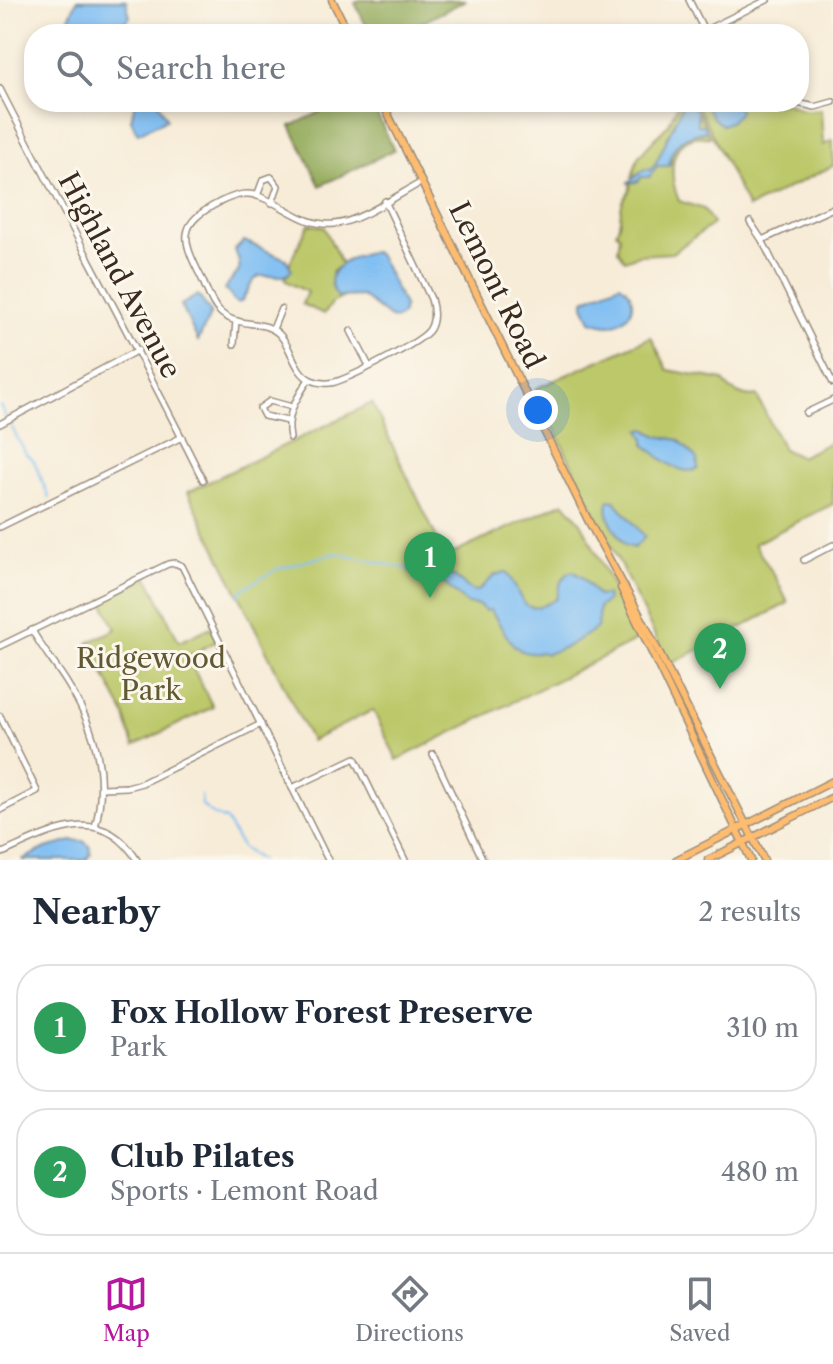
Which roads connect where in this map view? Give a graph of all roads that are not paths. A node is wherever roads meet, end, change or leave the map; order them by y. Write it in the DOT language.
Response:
graph roads {
  1 [pos="332,0"];
  2 [pos="689,0"];
  3 [pos="767,0"];
  4 [pos="344,24"];
  5 [pos="701,24"];
  6 [pos="720,24"];
  7 [pos="0,89"];
  8 [pos="833,102"];
  9 [pos="809,106"];
  10 [pos="387,112"];
  11 [pos="422,182"];
  12 [pos="257,196"];
  13 [pos="385,201"];
  14 [pos="272,203"];
  15 [pos="833,208"];
  16 [pos="750,222"];
  17 [pos="762,240"];
  18 [pos="281,309"];
  19 [pos="236,321"];
  20 [pos="273,329"];
  21 [pos="351,331"];
  22 [pos="234,344"];
  23 [pos="138,350"];
  24 [pos="831,361"];
  25 [pos="823,364"];
  26 [pos="369,366"];
  27 [pos="309,379"];
  28 [pos="833,383"];
  29 [pos="833,400"];
  30 [pos="292,407"];
  31 [pos="806,413"];
  32 [pos="288,421"];
  33 [pos="0,424"];
  34 [pos="182,437"];
  35 [pos="290,438"];
  36 [pos="203,480"];
  37 [pos="0,527"];
  38 [pos="833,545"];
  39 [pos="804,560"];
  40 [pos="615,574"];
  41 [pos="32,630"];
  42 [pos="0,646"];
  43 [pos="0,716"];
  44 [pos="261,724"];
  45 [pos="433,754"];
  46 [pos="833,781"];
  47 [pos="102,788"];
  48 [pos="292,788"];
  49 [pos="833,797"];
  50 [pos="0,810"];
  51 [pos="746,825"];
  52 [pos="95,827"];
  53 [pos="736,830"];
  54 [pos="753,838"];
  55 [pos="743,843"];
  56 [pos="0,854"];
  57 [pos="137,860"];
  58 [pos="328,860"];
  59 [pos="405,860"];
  60 [pos="483,860"];
  61 [pos="676,860"];
  62 [pos="708,860"];
  63 [pos="751,860"];
  64 [pos="764,860"];
  1 -- 4 [label="main road"];
  2 -- 5 [label="street"];
  3 -- 6 [label="street"];
  7 -- 23 [label="street, Highland Avenue"];
  8 -- 9 [label="street"];
  10 -- 11 [label="main road, Lemont Road"];
  11 -- 13 [label="street"];
  11 -- 40 [label="main road, Lemont Road"];
  12 -- 14 [label="street"];
  12 -- 14 [label="street"];
  12 -- 19 [label="street"];
  13 -- 14 [label="street"];
  13 -- 26 [label="street"];
  15 -- 17 [label="street"];
  16 -- 17 [label="street"];
  17 -- 25 [label="street"];
  18 -- 20 [label="street"];
  19 -- 20 [label="street"];
  19 -- 22 [label="street"];
  20 -- 27 [label="street"];
  21 -- 26 [label="street"];
  23 -- 33 [label="street"];
  23 -- 34 [label="street, Highland Avenue"];
  24 -- 25 [label="street"];
  25 -- 28 [label="street"];
  26 -- 27 [label="street"];
  27 -- 30 [label="street"];
  29 -- 31 [label="street"];
  30 -- 32 [label="street"];
  30 -- 32 [label="street"];
  32 -- 35 [label="street"];
  34 -- 36 [label="street, Highland Avenue"];
  34 -- 37 [label="street"];
  38 -- 39 [label="street"];
  40 -- 51 [label="main road, Lemont Road"];
  40 -- 53 [label="main road, Lemont Road"];
  41 -- 42 [label="street"];
  41 -- 44 [label="street"];
  41 -- 47 [label="street"];
  43 -- 50 [label="street"];
  44 -- 47 [label="street"];
  44 -- 48 [label="street"];
  45 -- 60 [label="street"];
  46 -- 51 [label="main road"];
  47 -- 52 [label="street"];
  48 -- 58 [label="street"];
  48 -- 59 [label="street"];
  49 -- 54 [label="main road"];
  51 -- 53 [label="main road"];
  51 -- 54 [label="main road, Lemont Road"];
  52 -- 56 [label="street"];
  52 -- 57 [label="street"];
  53 -- 55 [label="main road, Lemont Road"];
  53 -- 61 [label="main road"];
  54 -- 55 [label="main road"];
  54 -- 64 [label="main road, Lemont Road"];
  55 -- 62 [label="main road"];
  55 -- 63 [label="main road, Lemont Road"];
}
